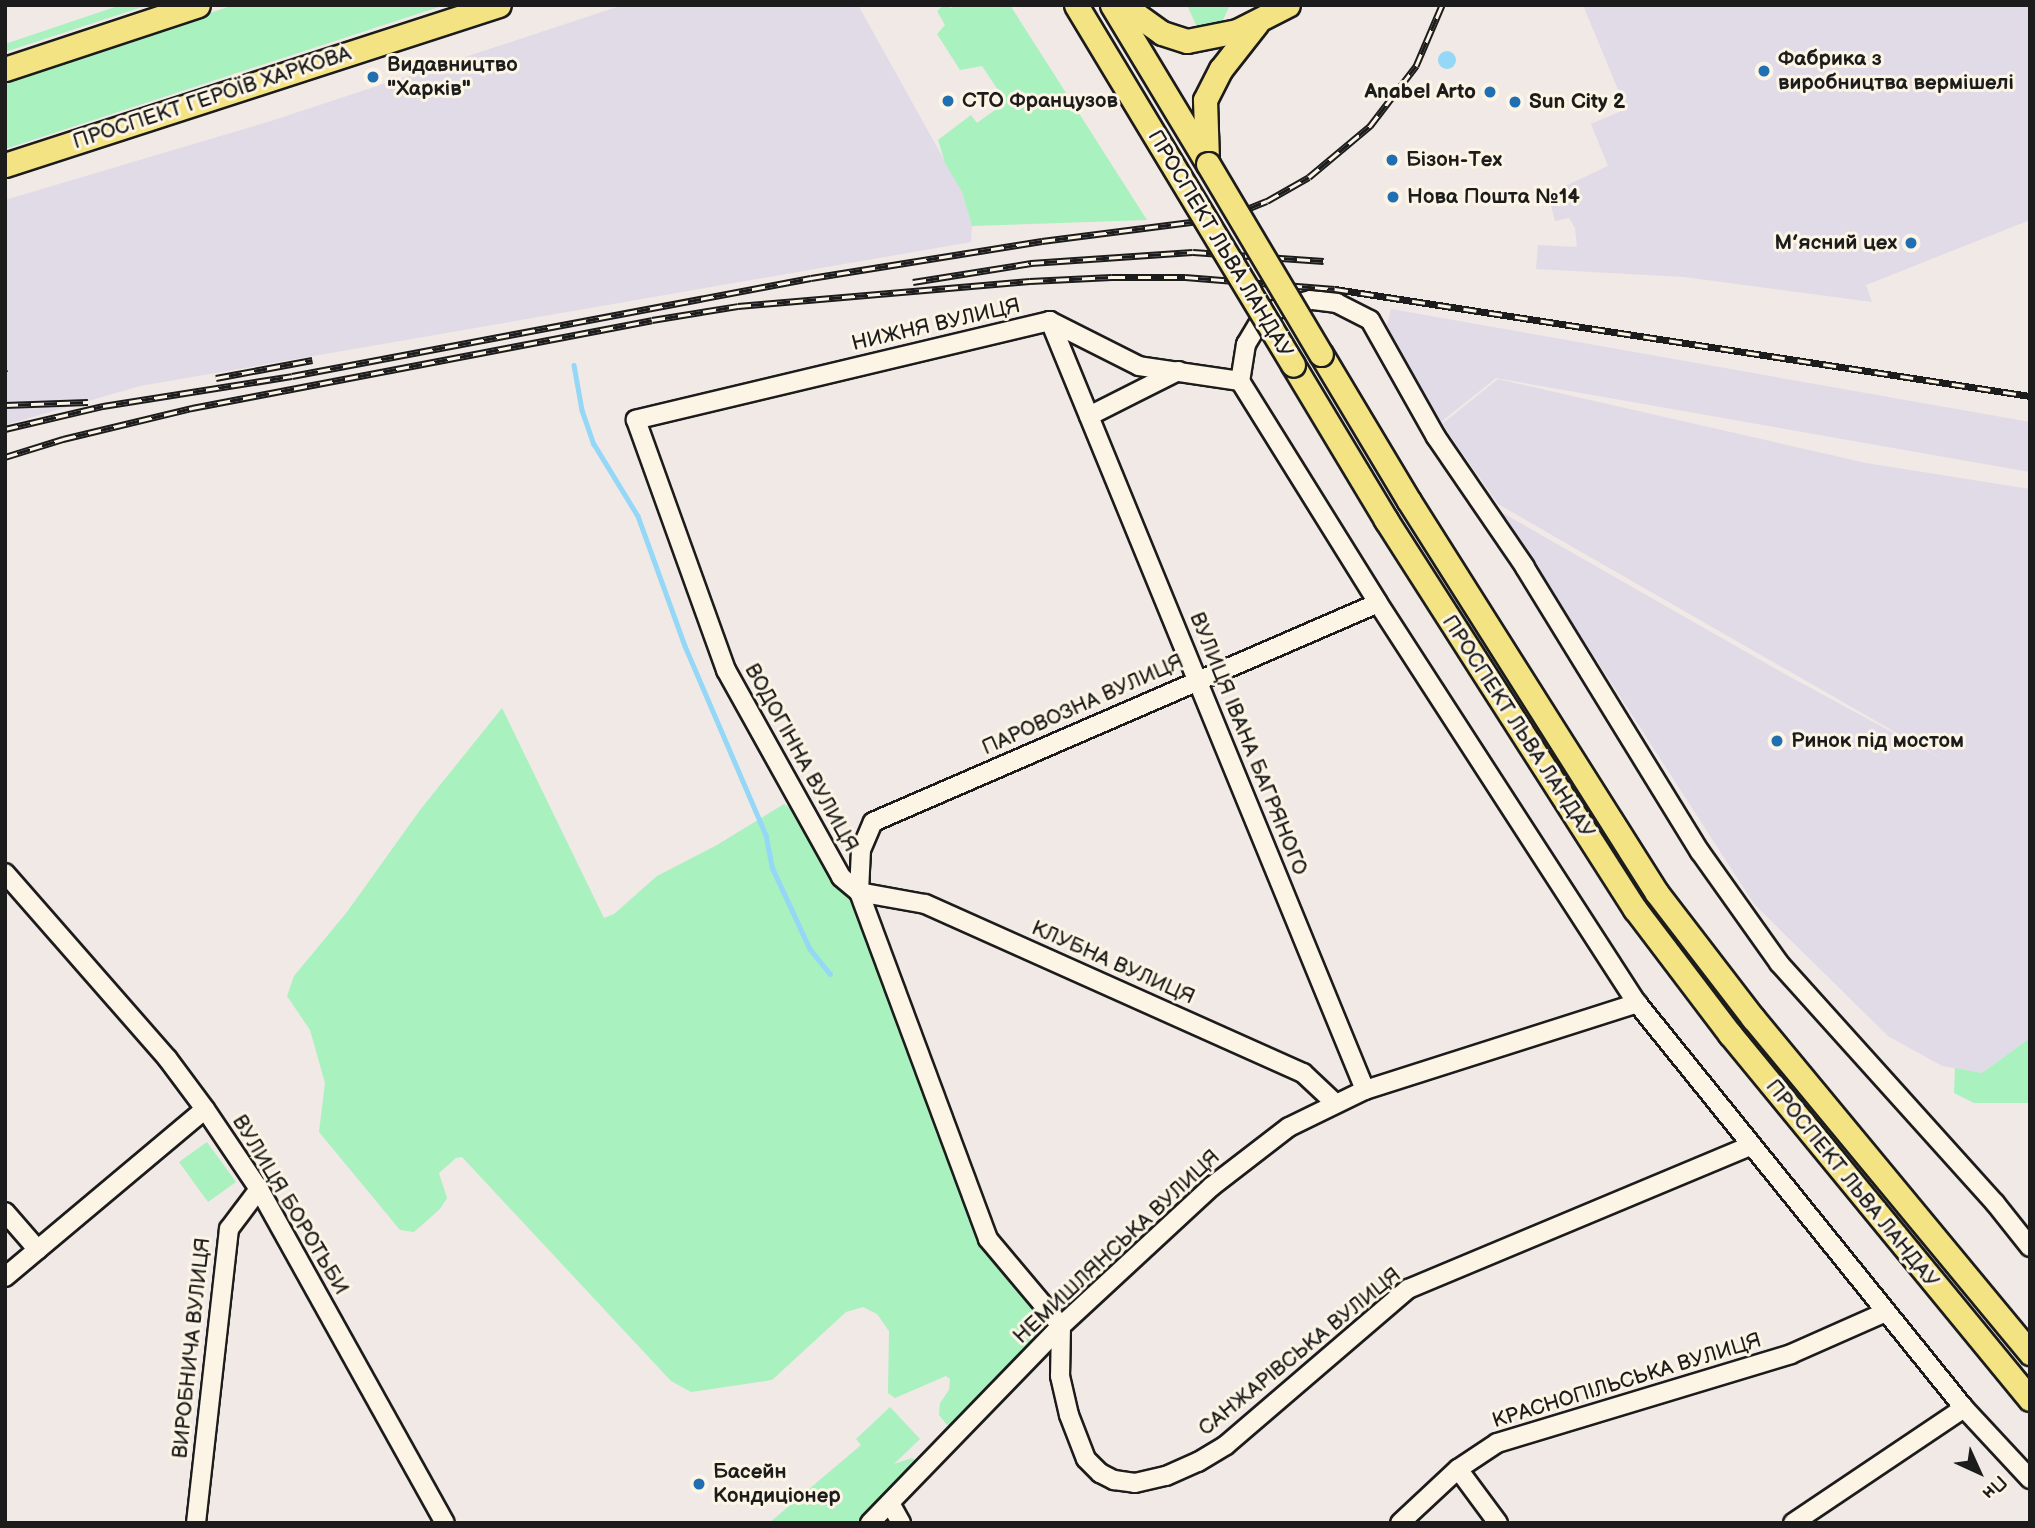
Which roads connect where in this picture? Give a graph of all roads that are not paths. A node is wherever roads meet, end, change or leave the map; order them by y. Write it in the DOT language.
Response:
graph roads {
  1 [pos="198,5"];
  2 [pos="499,5"];
  3 [pos="1076,5"];
  4 [pos="1112,5"];
  5 [pos="1122,5"];
  6 [pos="1288,5"];
  7 [pos="1257,23"];
  8 [pos="5,69"];
  9 [pos="1208,164"];
  10 [pos="5,165"];
  11 [pos="1050,321"];
  12 [pos="1178,371"];
  13 [pos="1240,381"];
  14 [pos="1089,416"];
  15 [pos="636,420"];
  16 [pos="1378,603"];
  17 [pos="1198,680"];
  18 [pos="5,873"];
  19 [pos="859,892"];
  20 [pos="1637,1003"];
  21 [pos="1364,1090"];
  22 [pos="1335,1103"];
  23 [pos="205,1108"];
  24 [pos="1750,1146"];
  25 [pos="259,1189"];
  26 [pos="5,1212"];
  27 [pos="2030,1247"];
  28 [pos="38,1250"];
  29 [pos="5,1277"];
  30 [pos="1886,1312"];
  31 [pos="1061,1326"];
  32 [pos="2030,1353"];
  33 [pos="2030,1399"];
  34 [pos="1964,1408"];
  35 [pos="1458,1469"];
  36 [pos="2030,1479"];
  37 [pos="890,1503"];
  38 [pos="196,1523"];
  39 [pos="445,1523"];
  40 [pos="870,1523"];
  41 [pos="901,1523"];
  42 [pos="1400,1523"];
  43 [pos="1498,1523"];
  44 [pos="1793,1523"];
  1 -- 8 [label="main road"];
  2 -- 10 [label="main road, ПРОСПЕКТ ГЕРОЇВ ХАРКОВА"];
  3 -- 33 [label="main road, ПРОСПЕКТ ЛЬВА ЛАНДАУ, bridge"];
  4 -- 9 [label="main road, ПРОСПЕКТ ЛЬВА ЛАНДАУ"];
  5 -- 7 [label="main road"];
  6 -- 7 [label="main road"];
  7 -- 9 [label="main road"];
  9 -- 32 [label="main road, ПРОСПЕКТ ЛЬВА ЛАНДАУ, bridge"];
  11 -- 12 [label="street, НИЖНЯ ВУЛИЦЯ"];
  11 -- 14 [label="street, ВУЛИЦЯ ІВАНА БАГРЯНОГО"];
  11 -- 15 [label="street, НИЖНЯ ВУЛИЦЯ"];
  12 -- 13 [label="street, НИЖНЯ ВУЛИЦЯ"];
  12 -- 14 [label="street"];
  13 -- 16 [label="street"];
  13 -- 27 [label="street"];
  14 -- 17 [label="street, ВУЛИЦЯ ІВАНА БАГРЯНОГО"];
  15 -- 19 [label="street, ВОДОГІННА ВУЛИЦЯ"];
  16 -- 17 [label="street, ПАРОВОЗНА ВУЛИЦЯ"];
  16 -- 20 [label="street"];
  17 -- 19 [label="street, ПАРОВОЗНА ВУЛИЦЯ"];
  17 -- 21 [label="street, ВУЛИЦЯ ІВАНА БАГРЯНОГО"];
  18 -- 23 [label="street, ВУЛИЦЯ БОРОТЬБИ"];
  19 -- 22 [label="street, КЛУБНА ВУЛИЦЯ"];
  19 -- 31 [label="street, ВОДОГІННА ВУЛИЦЯ"];
  20 -- 21 [label="street, НЕМИШЛЯНСЬКА ВУЛИЦЯ"];
  20 -- 24 [label="street"];
  21 -- 22 [label="street, НЕМИШЛЯНСЬКА ВУЛИЦЯ"];
  22 -- 31 [label="street, НЕМИШЛЯНСЬКА ВУЛИЦЯ"];
  23 -- 25 [label="street, ВУЛИЦЯ БОРОТЬБИ"];
  23 -- 28 [label="street"];
  24 -- 30 [label="street"];
  24 -- 31 [label="street, САНЖАРІВСЬКА ВУЛИЦЯ"];
  25 -- 38 [label="street, ВИРОБНИЧА ВУЛИЦЯ"];
  25 -- 39 [label="street, ВУЛИЦЯ БОРОТЬБИ"];
  26 -- 28 [label="street"];
  28 -- 29 [label="street"];
  30 -- 34 [label="street"];
  30 -- 35 [label="street, КРАСНОПІЛЬСЬКА ВУЛИЦЯ"];
  31 -- 37 [label="street, НЕМИШЛЯНСЬКА ВУЛИЦЯ"];
  34 -- 36 [label="street"];
  34 -- 44 [label="street"];
  35 -- 42 [label="street, КРАСНОПІЛЬСЬКА ВУЛИЦЯ"];
  35 -- 43 [label="street"];
  37 -- 40 [label="street, НЕМИШЛЯНСЬКА ВУЛИЦЯ"];
  37 -- 41 [label="street"];
}
